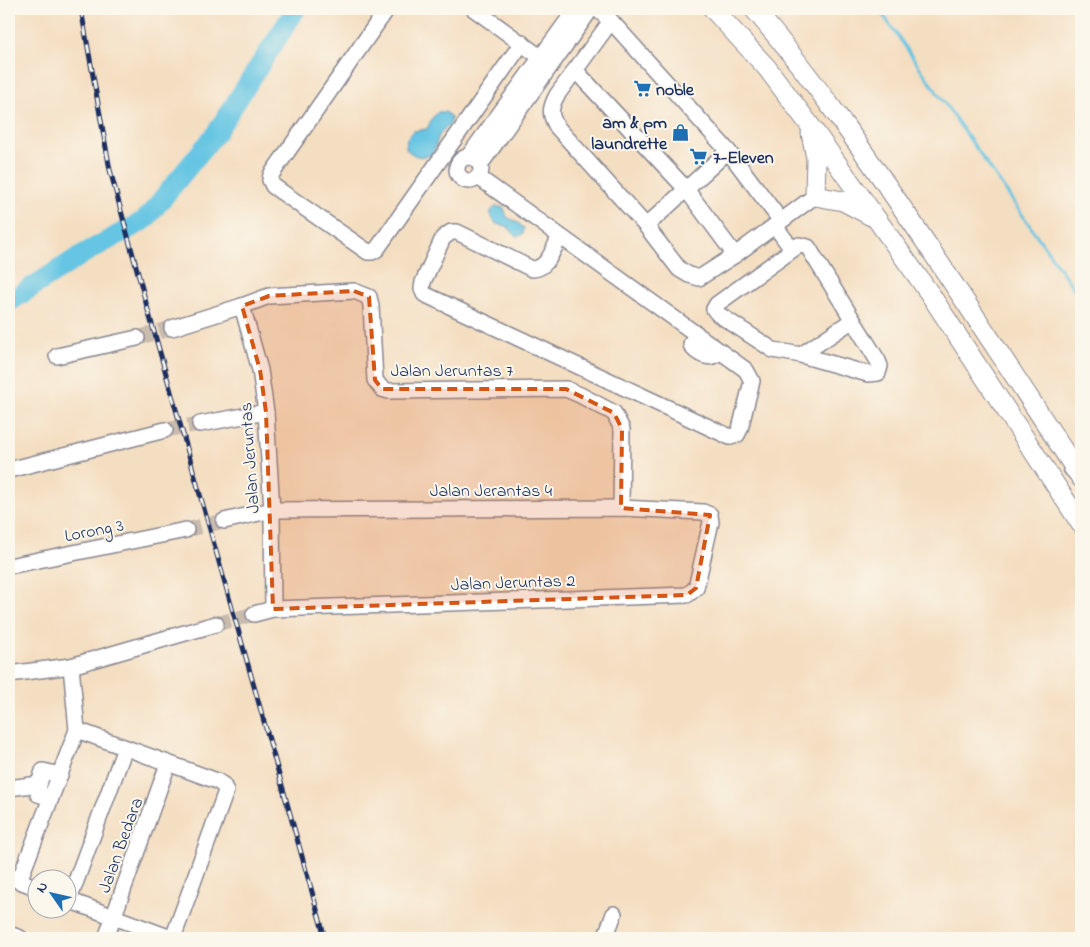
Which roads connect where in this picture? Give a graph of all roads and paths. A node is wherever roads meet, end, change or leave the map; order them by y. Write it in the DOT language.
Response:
graph roads {
  1 [pos="387,9"];
  2 [pos="474,9"];
  3 [pos="576,9"];
  4 [pos="591,9"];
  5 [pos="598,9"];
  6 [pos="713,9"];
  7 [pos="754,9"];
  8 [pos="611,21"];
  9 [pos="522,43"];
  10 [pos="546,61"];
  11 [pos="575,70"];
  12 [pos="809,124"];
  13 [pos="728,151"];
  14 [pos="686,189"];
  15 [pos="815,196"];
  16 [pos="876,219"];
  17 [pos="646,226"];
  18 [pos="775,226"];
  19 [pos="560,236"];
  20 [pos="789,251"];
  21 [pos="735,255"];
  22 [pos="242,306"];
  23 [pos="853,320"];
  24 [pos="172,328"];
  25 [pos="137,338"];
  26 [pos="801,355"];
  27 [pos="56,356"];
  28 [pos="266,412"];
  29 [pos="200,424"];
  30 [pos="165,430"];
  31 [pos="9,470"];
  32 [pos="1079,473"];
  33 [pos="621,508"];
  34 [pos="272,510"];
  35 [pos="710,515"];
  36 [pos="224,522"];
  37 [pos="1081,524"];
  38 [pos="186,530"];
  39 [pos="9,566"];
  40 [pos="273,609"];
  41 [pos="254,614"];
  42 [pos="216,624"];
  43 [pos="71,666"];
  44 [pos="9,674"];
  45 [pos="77,730"];
  46 [pos="125,748"];
  47 [pos="168,764"];
  48 [pos="60,775"];
  49 [pos="38,784"];
  50 [pos="9,788"];
  51 [pos="51,798"];
  52 [pos="78,873"];
  53 [pos="14,879"];
  54 [pos="28,884"];
  55 [pos="78,904"];
  56 [pos="614,914"];
  57 [pos="114,917"];
  58 [pos="9,934"];
  59 [pos="20,938"];
  60 [pos="106,938"];
  61 [pos="172,938"];
  62 [pos="605,938"];
  1 -- 9 [label="street"];
  2 -- 9 [label="street"];
  3 -- 10 [label="street"];
  4 -- 10 [label="street"];
  5 -- 8 [label="street"];
  6 -- 12 [label="main road"];
  7 -- 32 [label="main road"];
  8 -- 11 [label="street"];
  8 -- 13 [label="street"];
  9 -- 10 [label="street"];
  10 -- 19 [label="street"];
  11 -- 14 [label="street"];
  11 -- 17 [label="street"];
  12 -- 15 [label="main road"];
  12 -- 16 [label="main road"];
  13 -- 14 [label="street"];
  13 -- 18 [label="street"];
  14 -- 17 [label="street"];
  14 -- 21 [label="street"];
  15 -- 16 [label="main road"];
  15 -- 18 [label="street"];
  16 -- 37 [label="main road"];
  17 -- 21 [label="street"];
  18 -- 20 [label="street"];
  18 -- 21 [label="street"];
  19 -- 19 [label="street"];
  20 -- 23 [label="street"];
  20 -- 26 [label="street"];
  22 -- 24 [label="street"];
  22 -- 28 [label="street, Jalan Jeruntas"];
  22 -- 33 [label="street, Jalan Jeruntas 7"];
  23 -- 26 [label="street"];
  23 -- 26 [label="street"];
  25 -- 27 [label="street"];
  28 -- 29 [label="street"];
  28 -- 34 [label="street, Jalan Jeruntas"];
  30 -- 31 [label="street"];
  33 -- 34 [label="street, Jalan Jerantas 4"];
  33 -- 35 [label="street, Jalan Jerantas 4"];
  34 -- 36 [label="street"];
  34 -- 40 [label="street, Jalan Jeruntas"];
  35 -- 40 [label="street, Jalan Jeruntas 2"];
  38 -- 39 [label="street, Lorong 3"];
  40 -- 41 [label="street, Jalan Jeruntas 2"];
  42 -- 43 [label="street"];
  43 -- 44 [label="street"];
  43 -- 45 [label="street"];
  45 -- 46 [label="street"];
  45 -- 48 [label="street"];
  46 -- 47 [label="street"];
  46 -- 52 [label="street"];
  47 -- 57 [label="street, Jalan Bedara"];
  47 -- 61 [label="street"];
  48 -- 49 [label="street"];
  48 -- 51 [label="street"];
  49 -- 50 [label="street"];
  49 -- 51 [label="street"];
  51 -- 53 [label="street"];
  53 -- 54 [label="street"];
  55 -- 57 [label="street"];
  56 -- 62 [label="street"];
  57 -- 60 [label="street, Jalan Bedara"];
  57 -- 61 [label="street"];
  58 -- 59 [label="street"];
}
